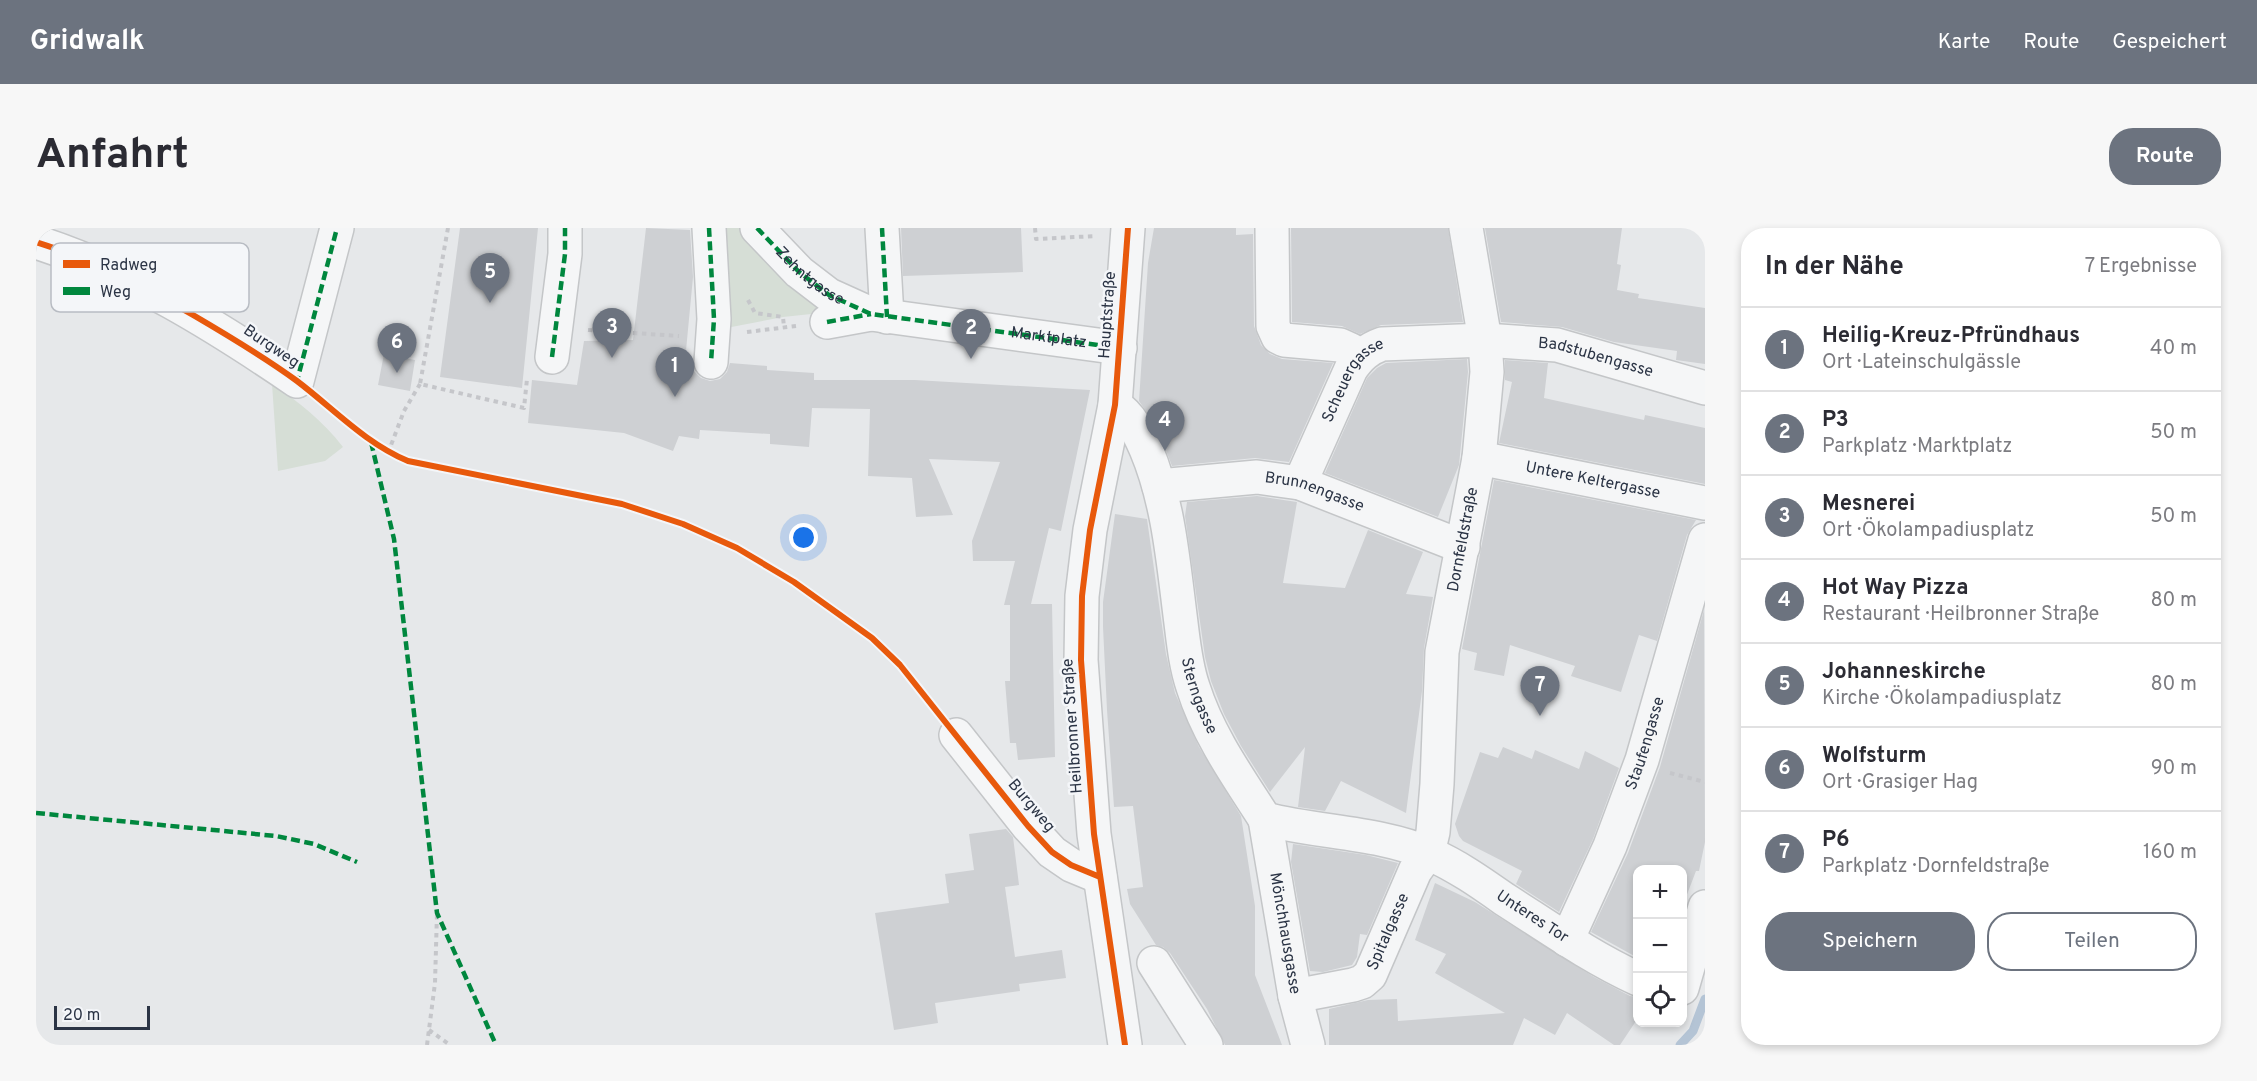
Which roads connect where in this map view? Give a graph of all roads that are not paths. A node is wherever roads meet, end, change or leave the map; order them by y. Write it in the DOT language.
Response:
graph roads {
  1 [pos="337,228"];
  2 [pos="565,228"];
  3 [pos="709,228"];
  4 [pos="757,228"];
  5 [pos="882,228"];
  6 [pos="1128,228"];
  7 [pos="1272,228"];
  8 [pos="1466,228"];
  9 [pos="36,242"];
  10 [pos="51,247"];
  11 [pos="188,312"];
  12 [pos="879,316"];
  13 [pos="827,322"];
  14 [pos="1485,340"];
  15 [pos="1120,348"];
  16 [pos="552,357"];
  17 [pos="1359,357"];
  18 [pos="711,362"];
  19 [pos="1705,388"];
  20 [pos="1115,405"];
  21 [pos="1479,458"];
  22 [pos="1300,483"];
  23 [pos="1158,486"];
  24 [pos="1705,503"];
  25 [pos="1705,540"];
  26 [pos="1463,547"];
  27 [pos="956,735"];
  28 [pos="1265,819"];
  29 [pos="1428,853"];
  30 [pos="1100,877"];
  31 [pos="1705,907"];
  32 [pos="1567,940"];
  33 [pos="1154,963"];
  34 [pos="1633,977"];
  35 [pos="1692,995"];
  36 [pos="1295,996"];
  37 [pos="1125,1045"];
  38 [pos="1206,1045"];
  39 [pos="1308,1045"];
  1 -- 11 [label="street, Burgweg"];
  2 -- 16 [label="street"];
  3 -- 18 [label="street"];
  4 -- 12 [label="street, Zehntgasse"];
  5 -- 12 [label="street"];
  6 -- 15 [label="street, Hauptstraße"];
  7 -- 17 [label="street"];
  8 -- 14 [label="street, Dornfeldstraße"];
  9 -- 10 [label="street, Burgweg"];
  12 -- 13 [label="street"];
  12 -- 15 [label="street, Marktplatz"];
  14 -- 17 [label="street, Scheuergasse"];
  14 -- 19 [label="street, Badstubengasse"];
  14 -- 21 [label="street, Dornfeldstraße"];
  15 -- 20 [label="street, Hauptstraße"];
  17 -- 22 [label="street, Scheuergasse"];
  20 -- 23 [label="street, Sterngasse"];
  20 -- 30 [label="street, Heilbronner Straße"];
  21 -- 24 [label="street, Untere Keltergasse"];
  21 -- 26 [label="street, Dornfeldstraße"];
  22 -- 23 [label="street, Brunnengasse"];
  22 -- 26 [label="street, Brunnengasse"];
  23 -- 28 [label="street, Sterngasse"];
  25 -- 32 [label="street, Staufengasse"];
  26 -- 29 [label="street, Dornfeldstraße"];
  27 -- 30 [label="street, Burgweg"];
  28 -- 29 [label="street"];
  28 -- 36 [label="street, Mönchhausgasse"];
  29 -- 32 [label="street, Unteres Tor"];
  29 -- 36 [label="street, Spitalgasse"];
  30 -- 37 [label="street, Heilbronner Straße"];
  31 -- 35 [label="street"];
  32 -- 34 [label="street, Unteres Tor"];
  33 -- 38 [label="street"];
  36 -- 39 [label="street, Mönchhausgasse"];
}
